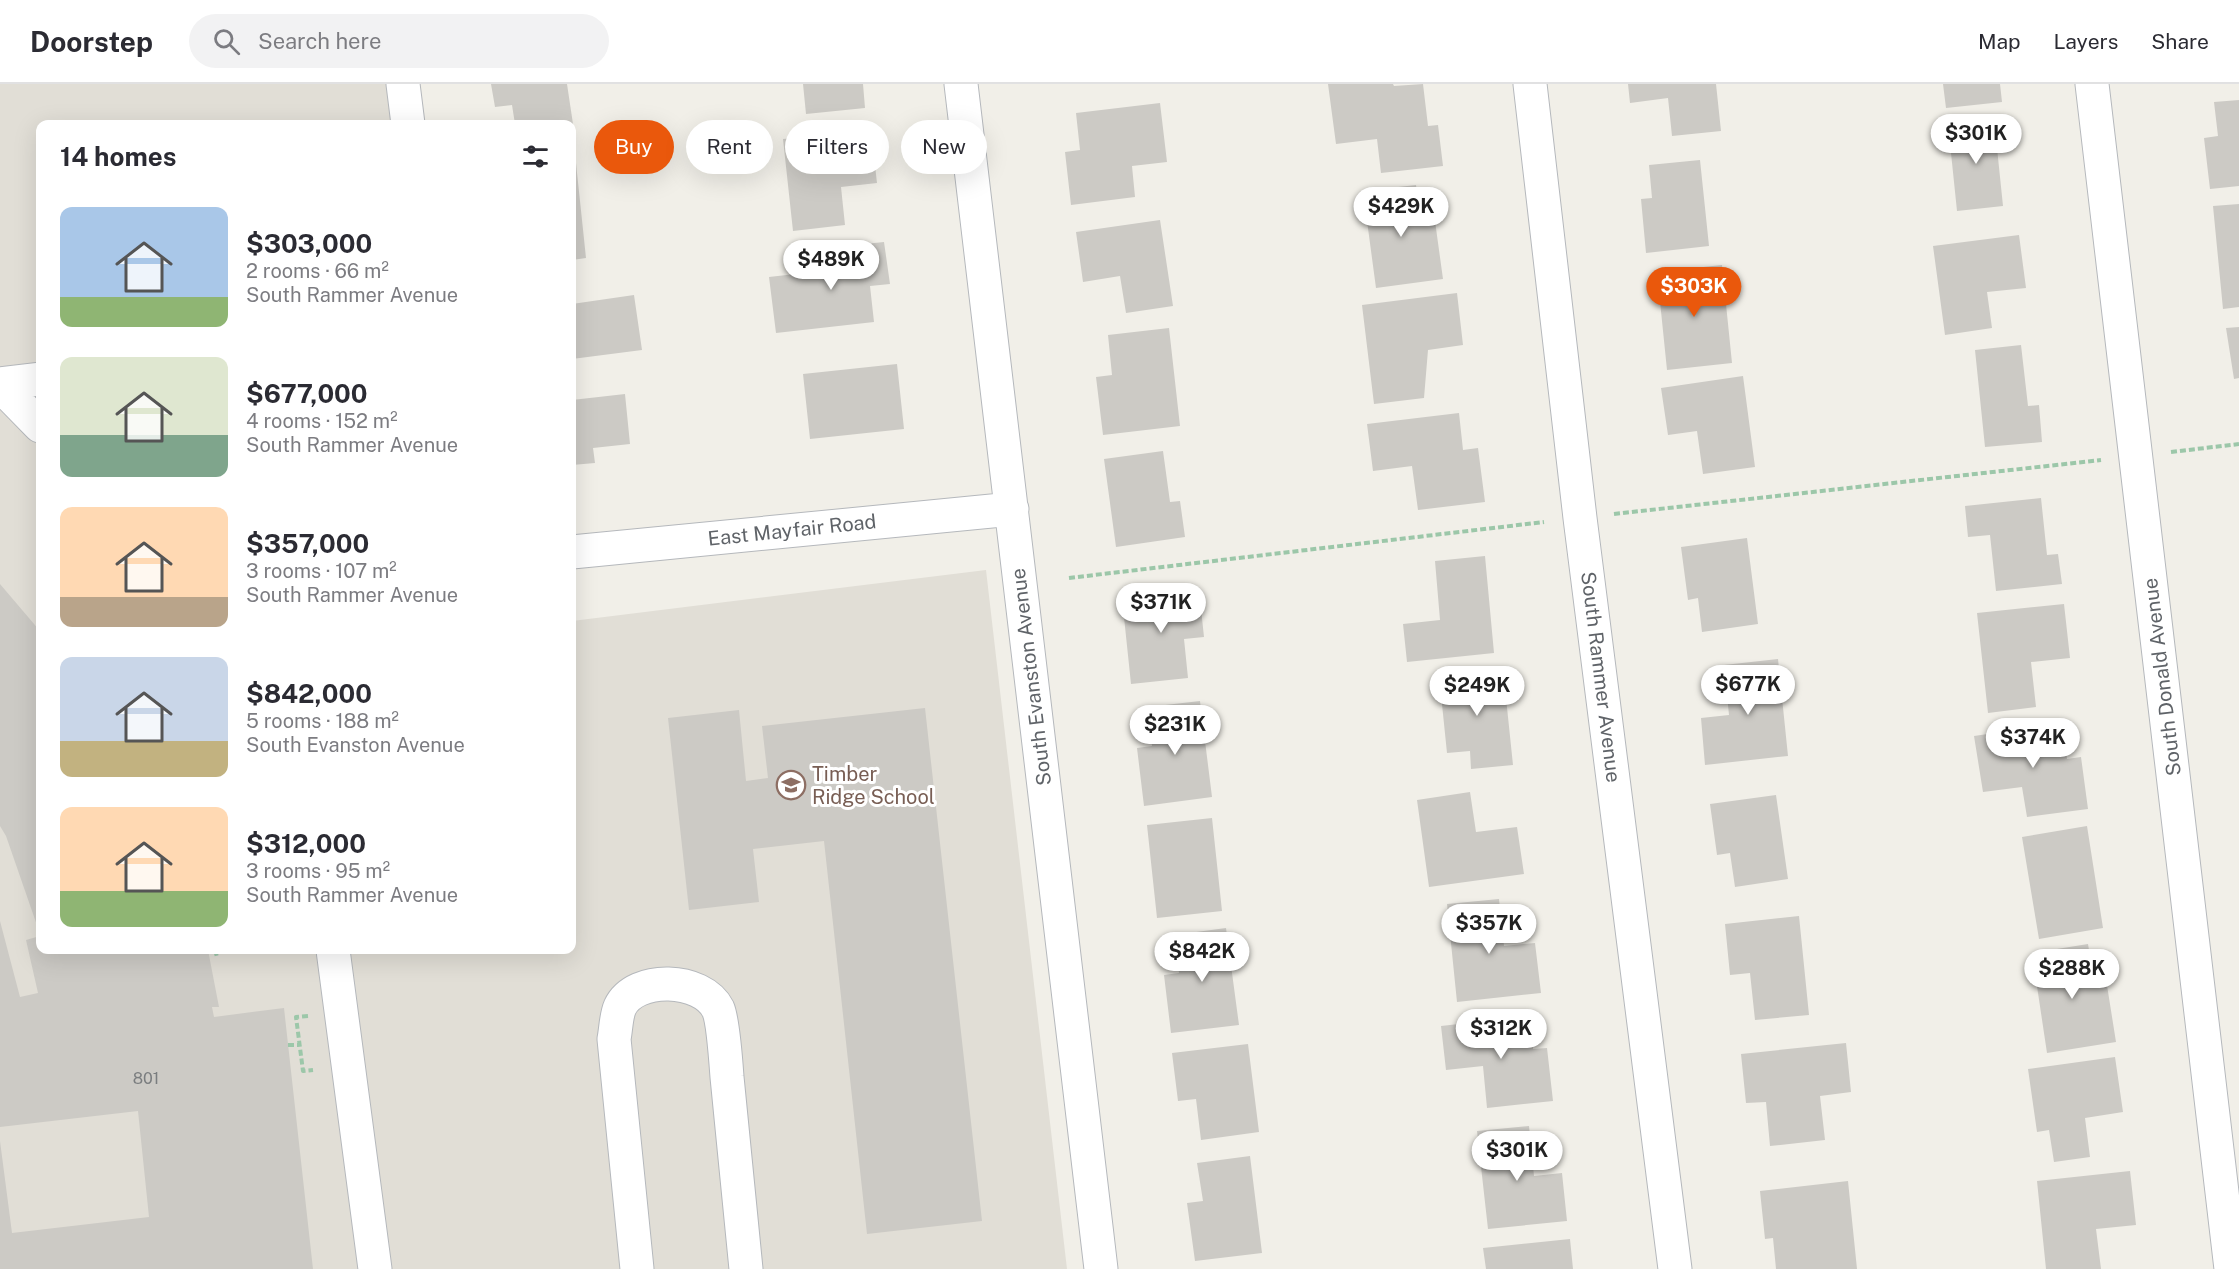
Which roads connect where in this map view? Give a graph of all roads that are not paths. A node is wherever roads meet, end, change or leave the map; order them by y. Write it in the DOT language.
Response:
graph roads {
  1 [pos="403,84"];
  2 [pos="962,84"];
  3 [pos="1530,84"];
  4 [pos="2092,84"];
  5 [pos="408,120"];
  6 [pos="36,380"];
  7 [pos="0,385"];
  8 [pos="36,422"];
  9 [pos="1012,509"];
  10 [pos="576,552"];
  11 [pos="334,954"];
  12 [pos="375,1269"];
  13 [pos="637,1269"];
  14 [pos="746,1269"];
  15 [pos="1101,1269"];
  16 [pos="1675,1269"];
  17 [pos="2231,1269"];
  1 -- 5 [label="street"];
  2 -- 9 [label="street, South Evanston Avenue"];
  3 -- 16 [label="street, South Rammer Avenue"];
  4 -- 17 [label="street, South Donald Avenue"];
  6 -- 7 [label="street"];
  7 -- 8 [label="street"];
  9 -- 10 [label="street, East Mayfair Road"];
  9 -- 15 [label="street, South Evanston Avenue"];
  11 -- 12 [label="street"];
  13 -- 14 [label="street"];
}
